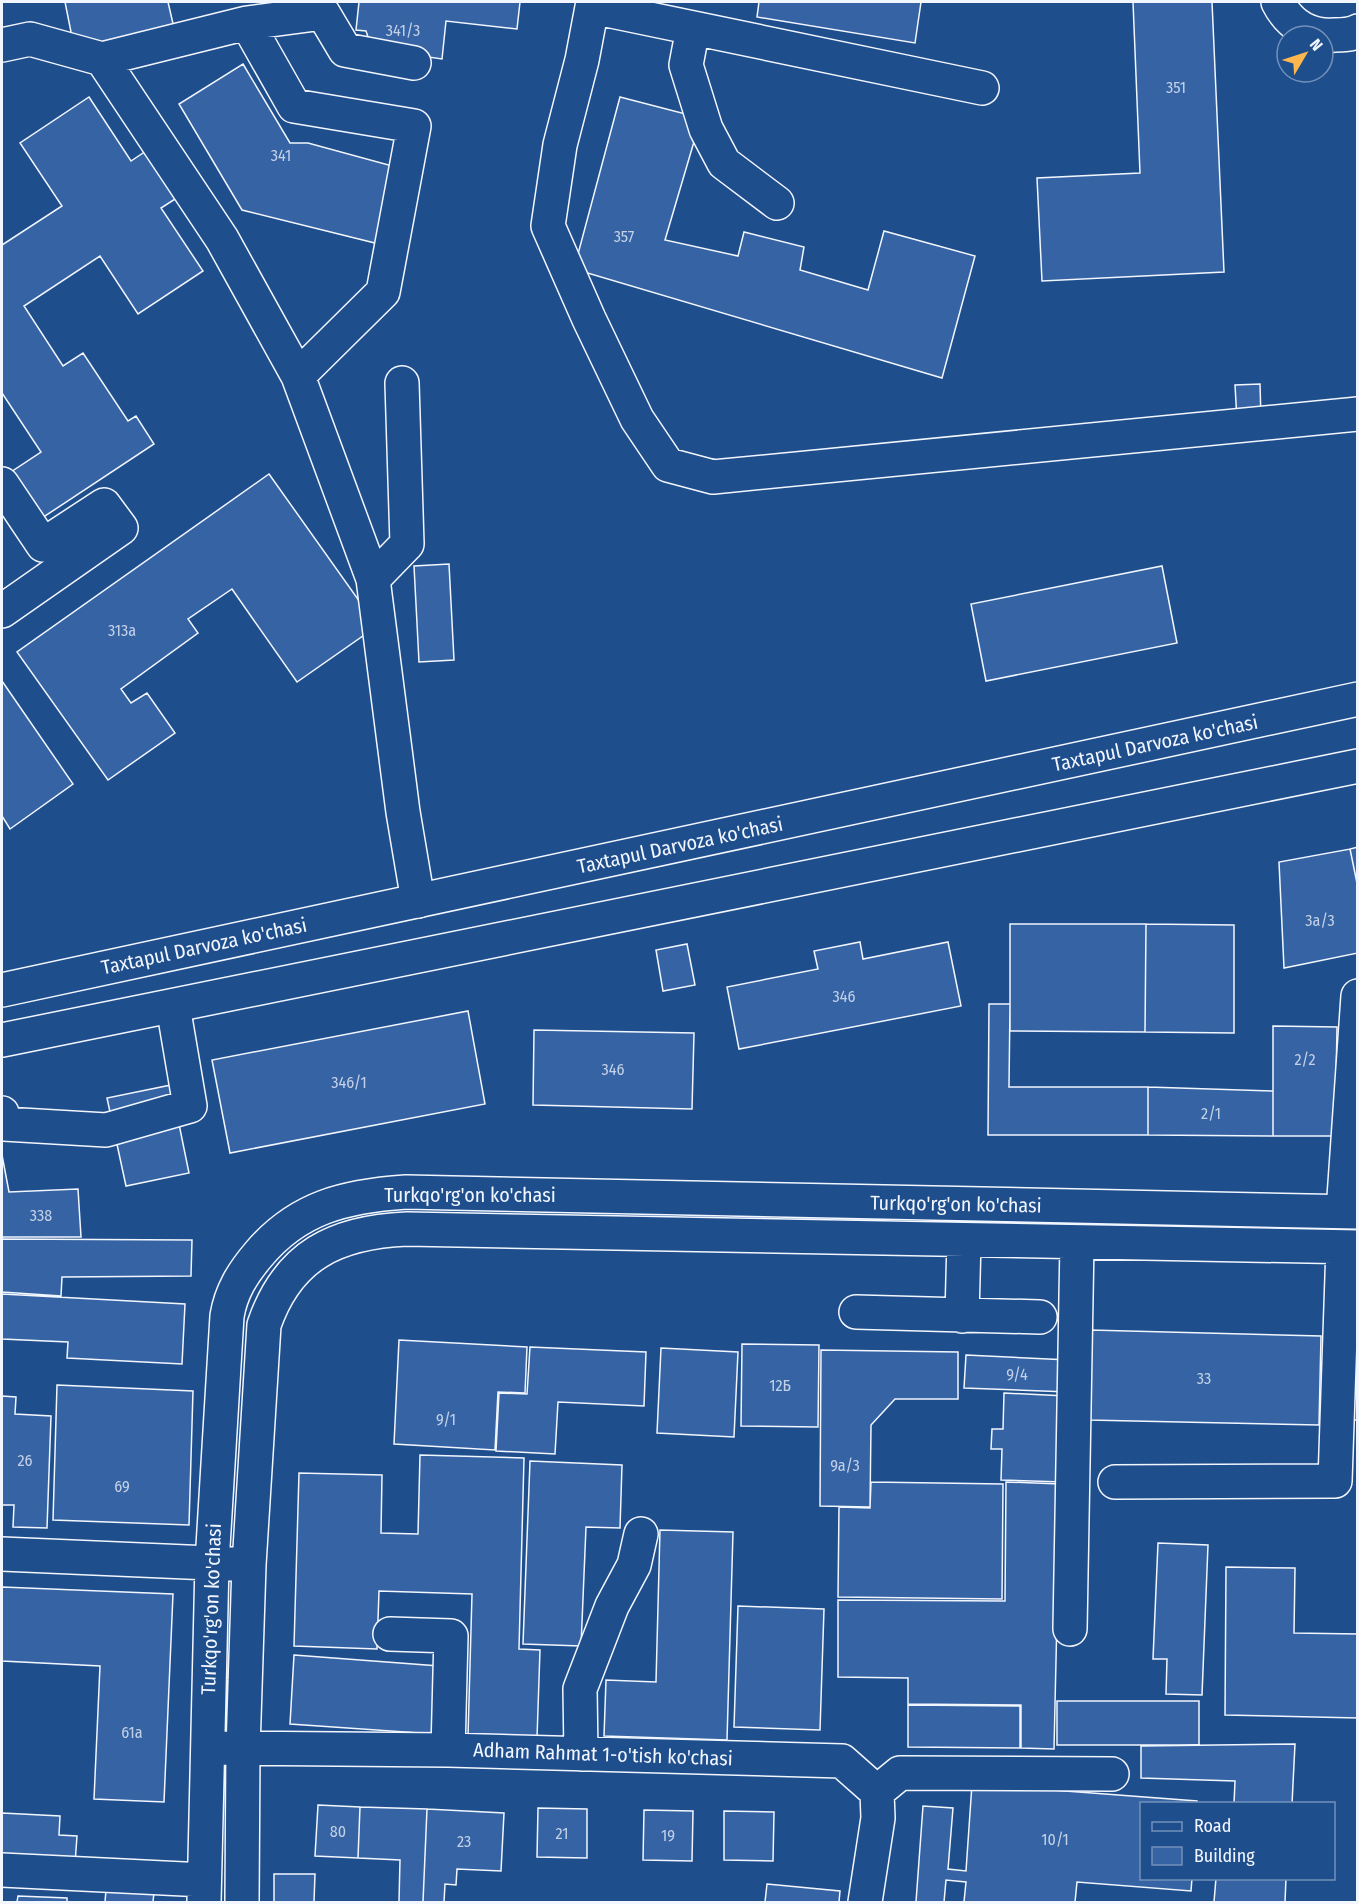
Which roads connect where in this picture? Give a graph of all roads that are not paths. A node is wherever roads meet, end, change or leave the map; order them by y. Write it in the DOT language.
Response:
graph roads {
  1 [pos="1278,2"];
  2 [pos="593,4"];
  3 [pos="247,22"];
  4 [pos="693,28"];
  5 [pos="1358,31"];
  6 [pos="2,45"];
  7 [pos="102,59"];
  8 [pos="414,63"];
  9 [pos="982,88"];
  10 [pos="777,203"];
  11 [pos="298,376"];
  12 [pos="402,383"];
  13 [pos="1358,414"];
  14 [pos="2,484"];
  15 [pos="372,579"];
  16 [pos="2,611"];
  17 [pos="1358,699"];
  18 [pos="1358,766"];
  19 [pos="418,901"];
  20 [pos="2,990"];
  21 [pos="1358,996"];
  22 [pos="173,1006"];
  23 [pos="2,1041"];
  24 [pos="2,1120"];
  25 [pos="1350,1212"];
  26 [pos="964,1240"];
  27 [pos="1077,1242"];
  28 [pos="1350,1247"];
  29 [pos="856,1312"];
  30 [pos="962,1316"];
  31 [pos="1040,1317"];
  32 [pos="1115,1482"];
  33 [pos="641,1534"];
  34 [pos="2,1554"];
  35 [pos="212,1563"];
  36 [pos="249,1565"];
  37 [pos="1070,1629"];
  38 [pos="390,1634"];
  39 [pos="206,1747"];
  40 [pos="243,1749"];
  41 [pos="448,1749"];
  42 [pos="581,1754"];
  43 [pos="1112,1774"];
  44 [pos="877,1792"];
  45 [pos="2,1870"];
  46 [pos="204,1891"];
  47 [pos="242,1902"];
  48 [pos="865,1902"];
  1 -- 5 [label="street"];
  2 -- 4 [label="street"];
  2 -- 13 [label="street"];
  3 -- 7 [label="street"];
  3 -- 8 [label="street"];
  3 -- 11 [label="street"];
  4 -- 9 [label="street"];
  4 -- 10 [label="street"];
  6 -- 7 [label="street"];
  7 -- 11 [label="street"];
  11 -- 15 [label="street"];
  12 -- 15 [label="street"];
  14 -- 16 [label="street"];
  15 -- 19 [label="street"];
  17 -- 19 [label="street, Taxtapul Darvoza ko'chasi"];
  18 -- 22 [label="street"];
  19 -- 20 [label="street, Taxtapul Darvoza ko'chasi"];
  21 -- 25 [label="street"];
  22 -- 23 [label="street"];
  22 -- 24 [label="street"];
  25 -- 35 [label="street, Turkqo'rg'on ko'chasi"];
  26 -- 27 [label="street, Turkqo'rg'on ko'chasi"];
  26 -- 30 [label="street"];
  26 -- 36 [label="street, Turkqo'rg'on ko'chasi"];
  27 -- 28 [label="street, Turkqo'rg'on ko'chasi"];
  27 -- 37 [label="street"];
  28 -- 32 [label="street"];
  29 -- 30 [label="street"];
  30 -- 31 [label="street"];
  33 -- 42 [label="street"];
  34 -- 35 [label="street"];
  35 -- 36 [label="street"];
  35 -- 39 [label="street, Turkqo'rg'on ko'chasi"];
  36 -- 40 [label="street, Turkqo'rg'on ko'chasi"];
  38 -- 41 [label="street"];
  39 -- 40 [label="street, Adham Rahmat 1-o'tish ko'chasi"];
  39 -- 46 [label="street, Turkqo'rg'on ko'chasi"];
  40 -- 41 [label="street, Adham Rahmat 1-o'tish ko'chasi"];
  40 -- 47 [label="street, Turkqo'rg'on ko'chasi"];
  41 -- 42 [label="street, Adham Rahmat 1-o'tish ko'chasi"];
  42 -- 44 [label="street, Adham Rahmat 1-o'tish ko'chasi"];
  43 -- 44 [label="street"];
  44 -- 48 [label="street"];
  45 -- 46 [label="street"];
}
